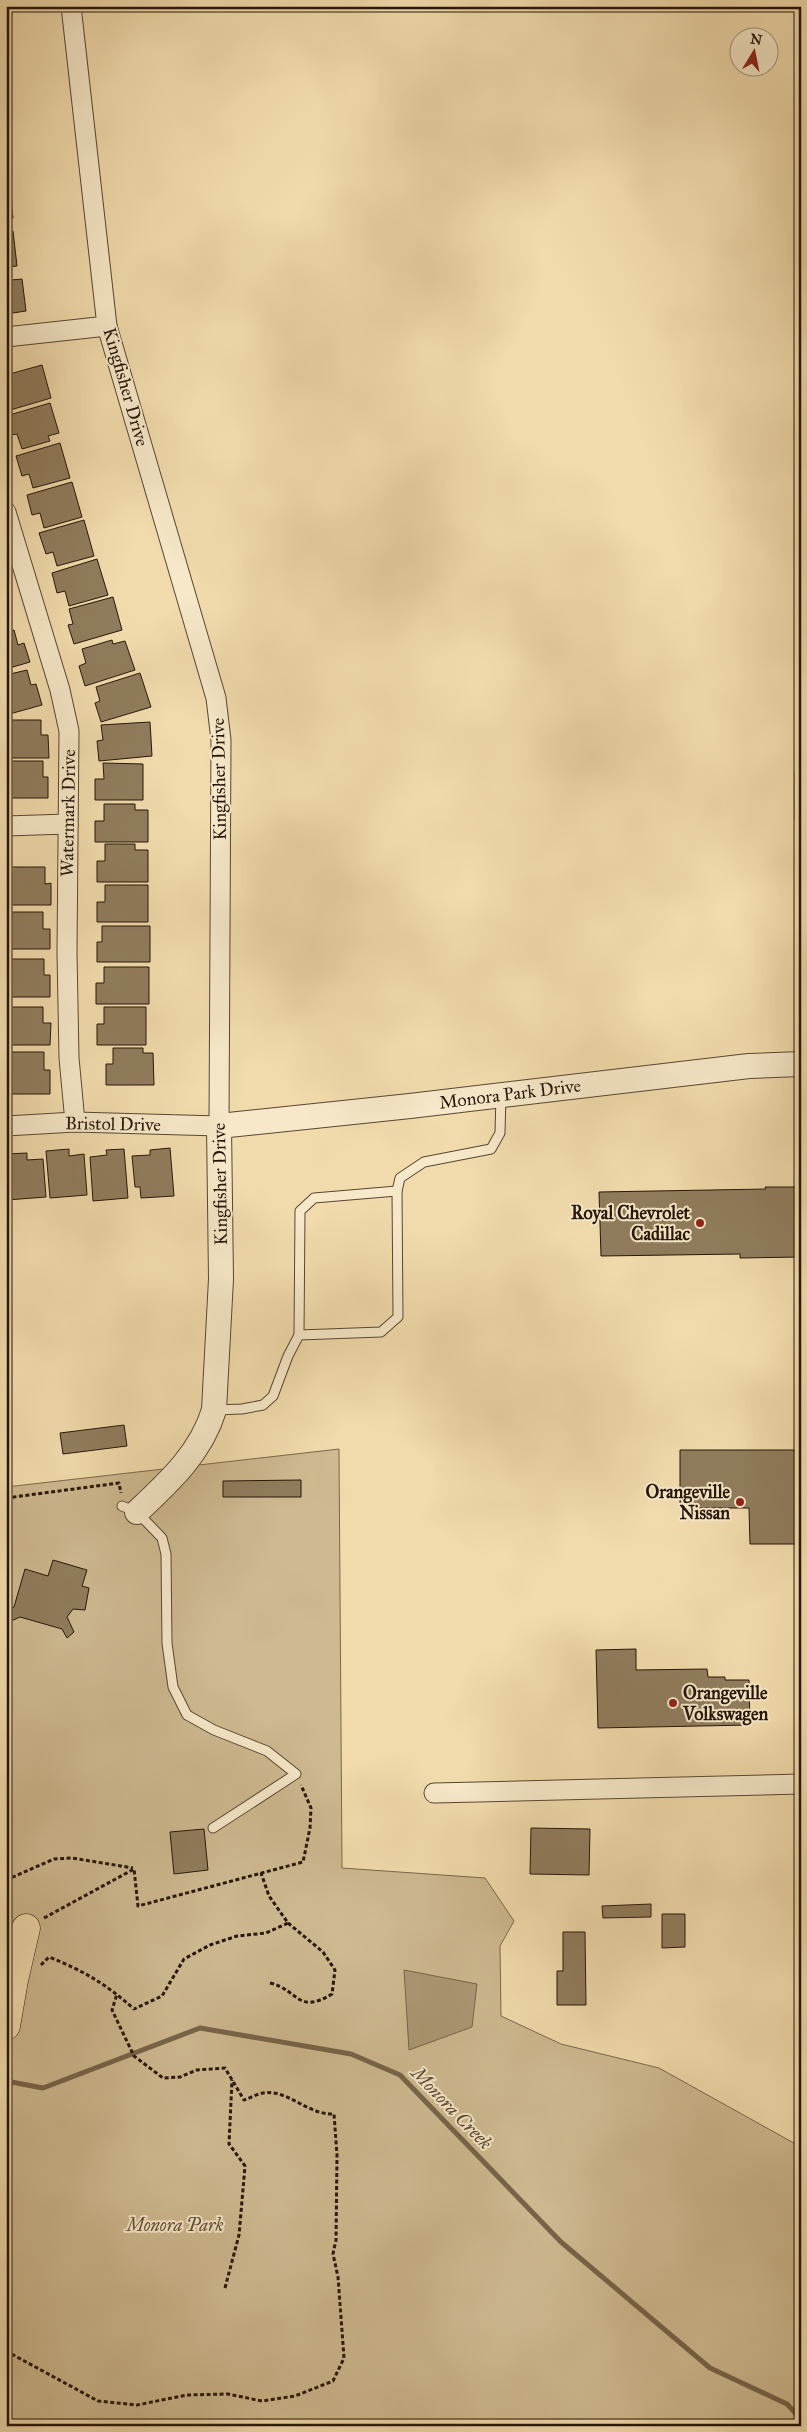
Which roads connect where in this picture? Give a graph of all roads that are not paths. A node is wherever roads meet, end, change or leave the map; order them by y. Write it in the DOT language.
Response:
graph roads {
  1 [pos="71,6"];
  2 [pos="107,326"];
  3 [pos="6,337"];
  4 [pos="6,512"];
  5 [pos="68,824"];
  6 [pos="6,826"];
  7 [pos="801,1064"];
  8 [pos="501,1095"];
  9 [pos="75,1122"];
  10 [pos="6,1126"];
  11 [pos="219,1126"];
  12 [pos="397,1191"];
  13 [pos="300,1336"];
  14 [pos="214,1410"];
  15 [pos="130,1509"];
  16 [pos="801,1784"];
  17 [pos="434,1793"];
  18 [pos="213,1828"];
  19 [pos="26,1928"];
  20 [pos="6,2026"];
  1 -- 2 [label="street, Kingfisher Drive"];
  2 -- 3 [label="street"];
  2 -- 11 [label="street, Kingfisher Drive"];
  4 -- 5 [label="street, Watermark Drive"];
  5 -- 6 [label="street"];
  5 -- 9 [label="street, Watermark Drive"];
  7 -- 8 [label="street, Monora Park Drive"];
  8 -- 11 [label="street, Monora Park Drive"];
  8 -- 12 [label="lane"];
  9 -- 10 [label="street, Bristol Drive"];
  9 -- 11 [label="street, Bristol Drive"];
  11 -- 14 [label="street, Kingfisher Drive"];
  12 -- 13 [label="lane"];
  12 -- 13 [label="lane"];
  13 -- 14 [label="lane"];
  14 -- 15 [label="street, Kingfisher Drive"];
  15 -- 18 [label="lane"];
  16 -- 17 [label="street"];
  19 -- 20 [label="highway"];
}
